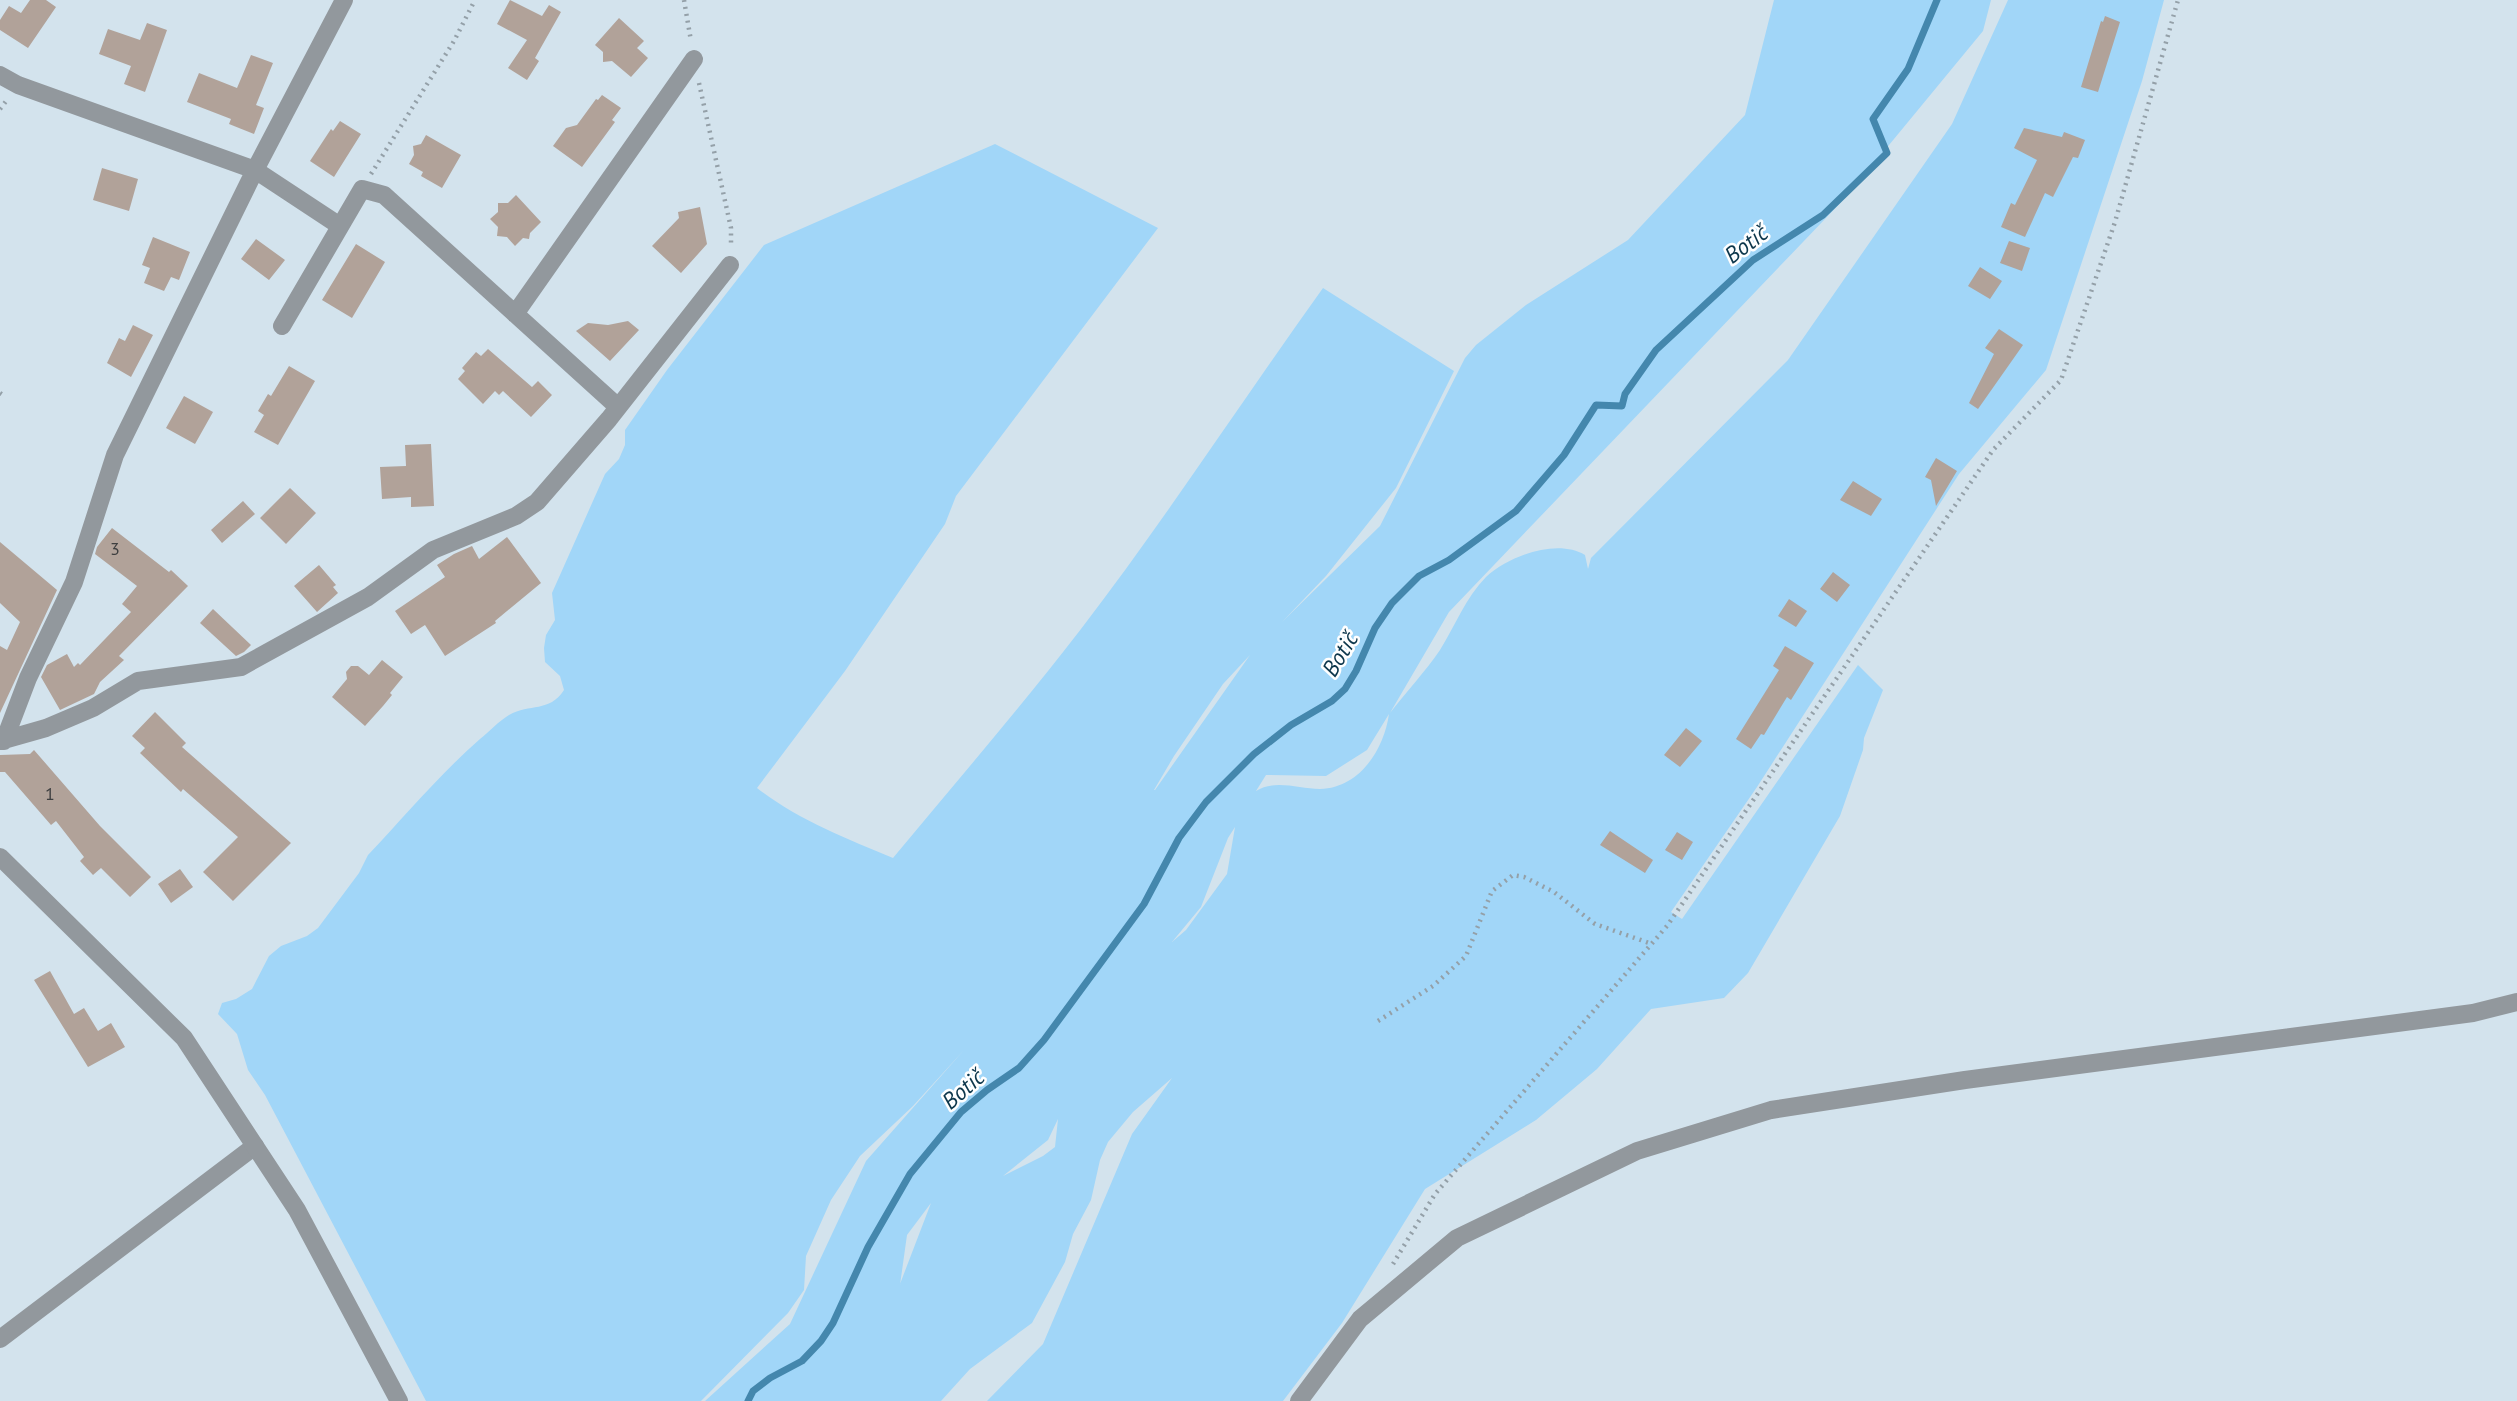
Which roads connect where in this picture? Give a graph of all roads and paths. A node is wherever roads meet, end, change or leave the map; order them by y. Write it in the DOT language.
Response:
graph roads {
  1 [pos="345,0"];
  2 [pos="475,0"];
  3 [pos="684,0"];
  4 [pos="2178,0"];
  5 [pos="694,59"];
  6 [pos="0,75"];
  7 [pos="255,170"];
  8 [pos="362,190"];
  9 [pos="340,226"];
  10 [pos="730,265"];
  11 [pos="515,314"];
  12 [pos="282,326"];
  13 [pos="618,407"];
  14 [pos="2,741"];
  15 [pos="0,857"];
  16 [pos="1652,944"];
  17 [pos="2517,1002"];
  18 [pos="1378,1021"];
  19 [pos="255,1146"];
  20 [pos="1387,1274"];
  21 [pos="0,1339"];
  22 [pos="399,1401"];
  23 [pos="1299,1401"];
  1 -- 7 [label="street"];
  2 -- 8 [label="path"];
  3 -- 5 [label="path"];
  4 -- 16 [label="path"];
  5 -- 10 [label="path"];
  5 -- 11 [label="street"];
  6 -- 7 [label="street"];
  7 -- 9 [label="street"];
  7 -- 14 [label="street"];
  8 -- 9 [label="street"];
  8 -- 11 [label="street"];
  9 -- 12 [label="street"];
  10 -- 13 [label="street"];
  11 -- 13 [label="street"];
  13 -- 14 [label="street"];
  15 -- 19 [label="street"];
  16 -- 18 [label="path"];
  16 -- 20 [label="path"];
  17 -- 23 [label="street"];
  19 -- 21 [label="street"];
  19 -- 22 [label="street"];
}
